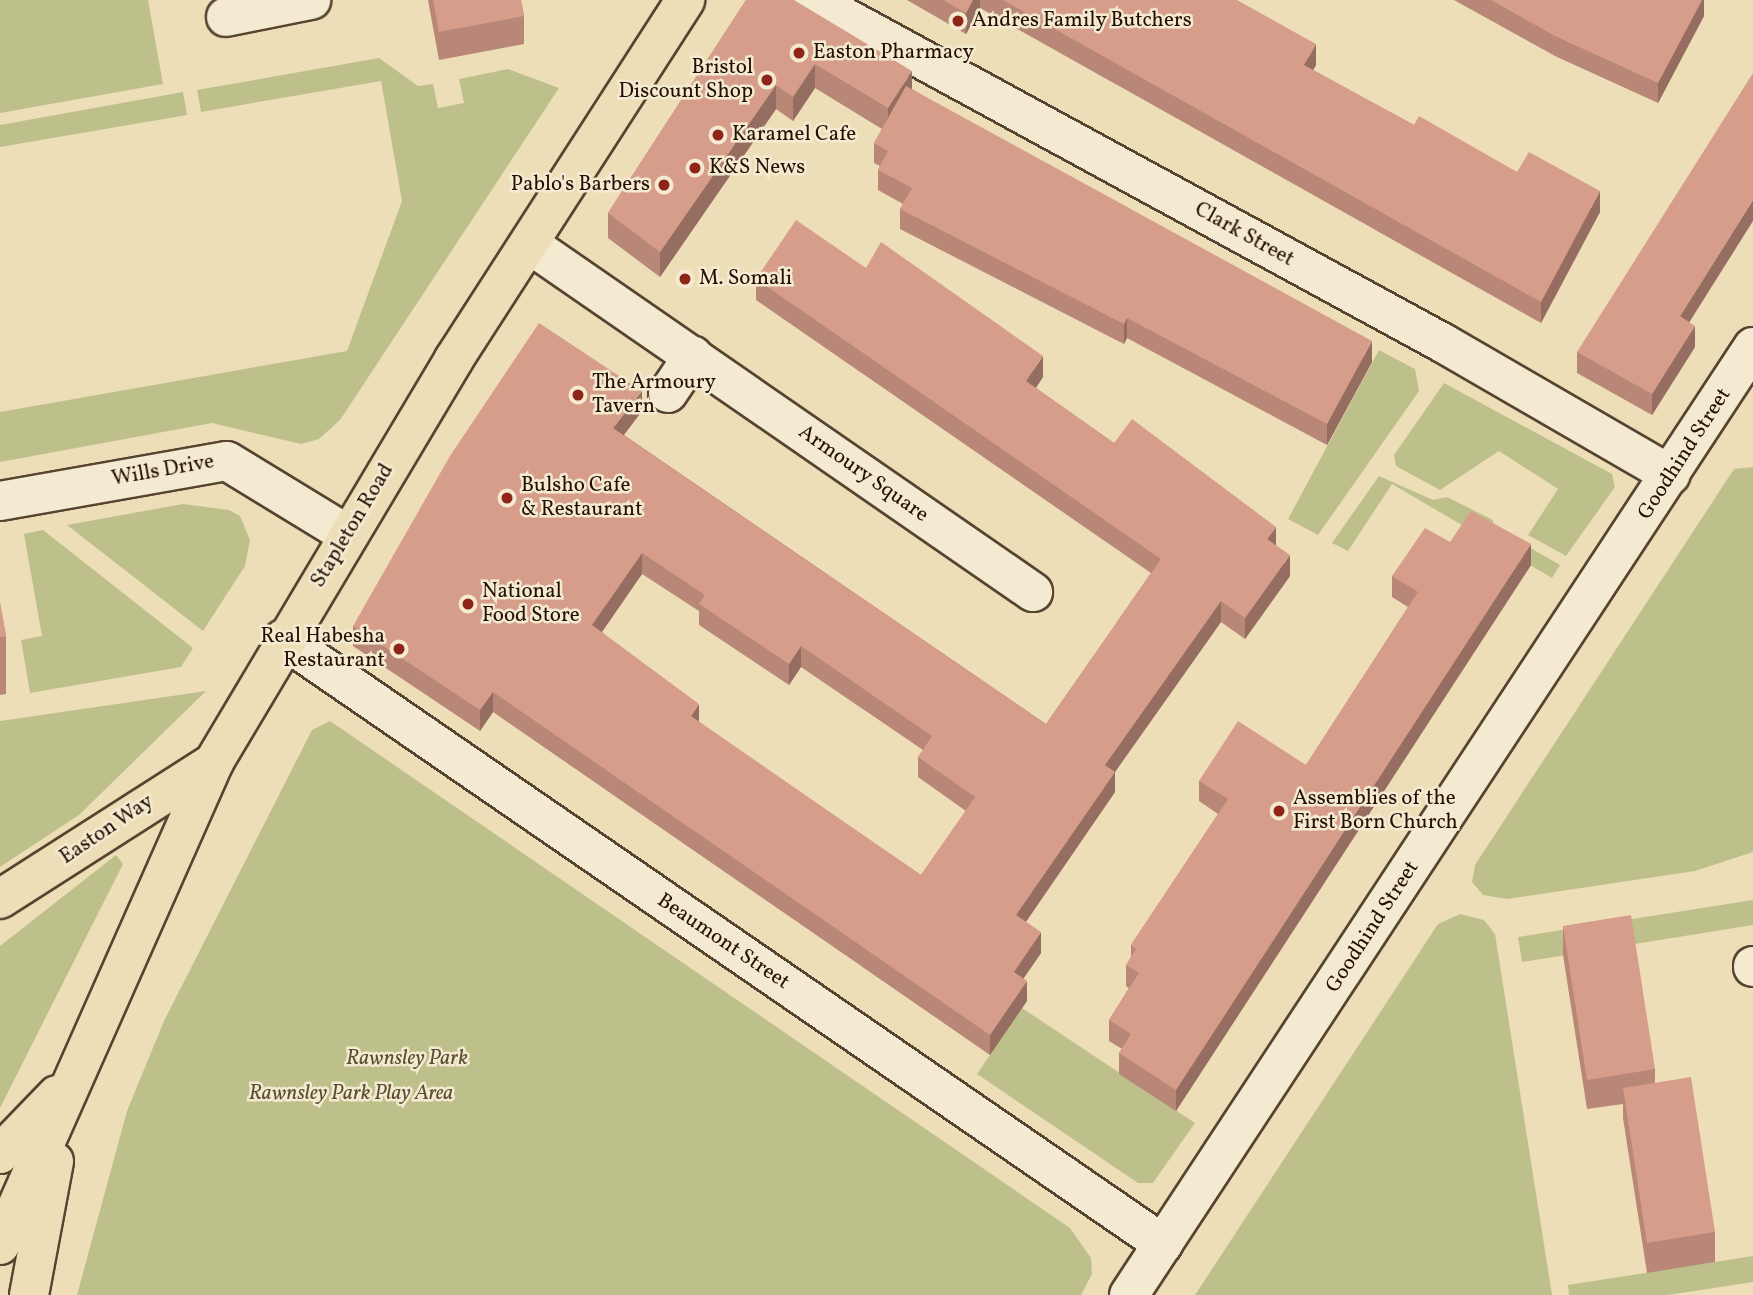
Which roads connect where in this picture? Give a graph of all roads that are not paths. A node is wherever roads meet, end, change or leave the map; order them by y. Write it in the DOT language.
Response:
graph roads {
  1 [pos="310,0"];
  2 [pos="685,0"];
  3 [pos="813,0"];
  4 [pos="226,17"];
  5 [pos="532,246"];
  6 [pos="1753,347"];
  7 [pos="693,356"];
  8 [pos="668,393"];
  9 [pos="1671,475"];
  10 [pos="0,501"];
  11 [pos="348,535"];
  12 [pos="1033,592"];
  13 [pos="283,639"];
  14 [pos="214,762"];
  15 [pos="0,899"];
  16 [pos="71,1081"];
  17 [pos="0,1154"];
  18 [pos="1163,1244"];
  19 [pos="0,1245"];
  20 [pos="29,1295"];
  21 [pos="1129,1295"];
  1 -- 4 [label="street"];
  2 -- 5 [label="main road, Stapleton Road"];
  3 -- 9 [label="street, Clark Street"];
  5 -- 7 [label="street, Armoury Square"];
  5 -- 11 [label="main road, Stapleton Road"];
  6 -- 9 [label="street, Goodhind Street"];
  7 -- 8 [label="street"];
  7 -- 12 [label="street, Armoury Square"];
  9 -- 18 [label="street, Goodhind Street"];
  10 -- 11 [label="street, Wills Drive"];
  11 -- 13 [label="main road, Stapleton Road"];
  13 -- 14 [label="main road, Stapleton Road"];
  13 -- 18 [label="street, Beaumont Street"];
  14 -- 15 [label="main road, Easton Way"];
  14 -- 16 [label="main road, Stapleton Road"];
  16 -- 17 [label="main road, Stapleton Road"];
  16 -- 19 [label="main road, Stapleton Road"];
  16 -- 20 [label="main road"];
  18 -- 21 [label="street, Goodhind Street"];
}
